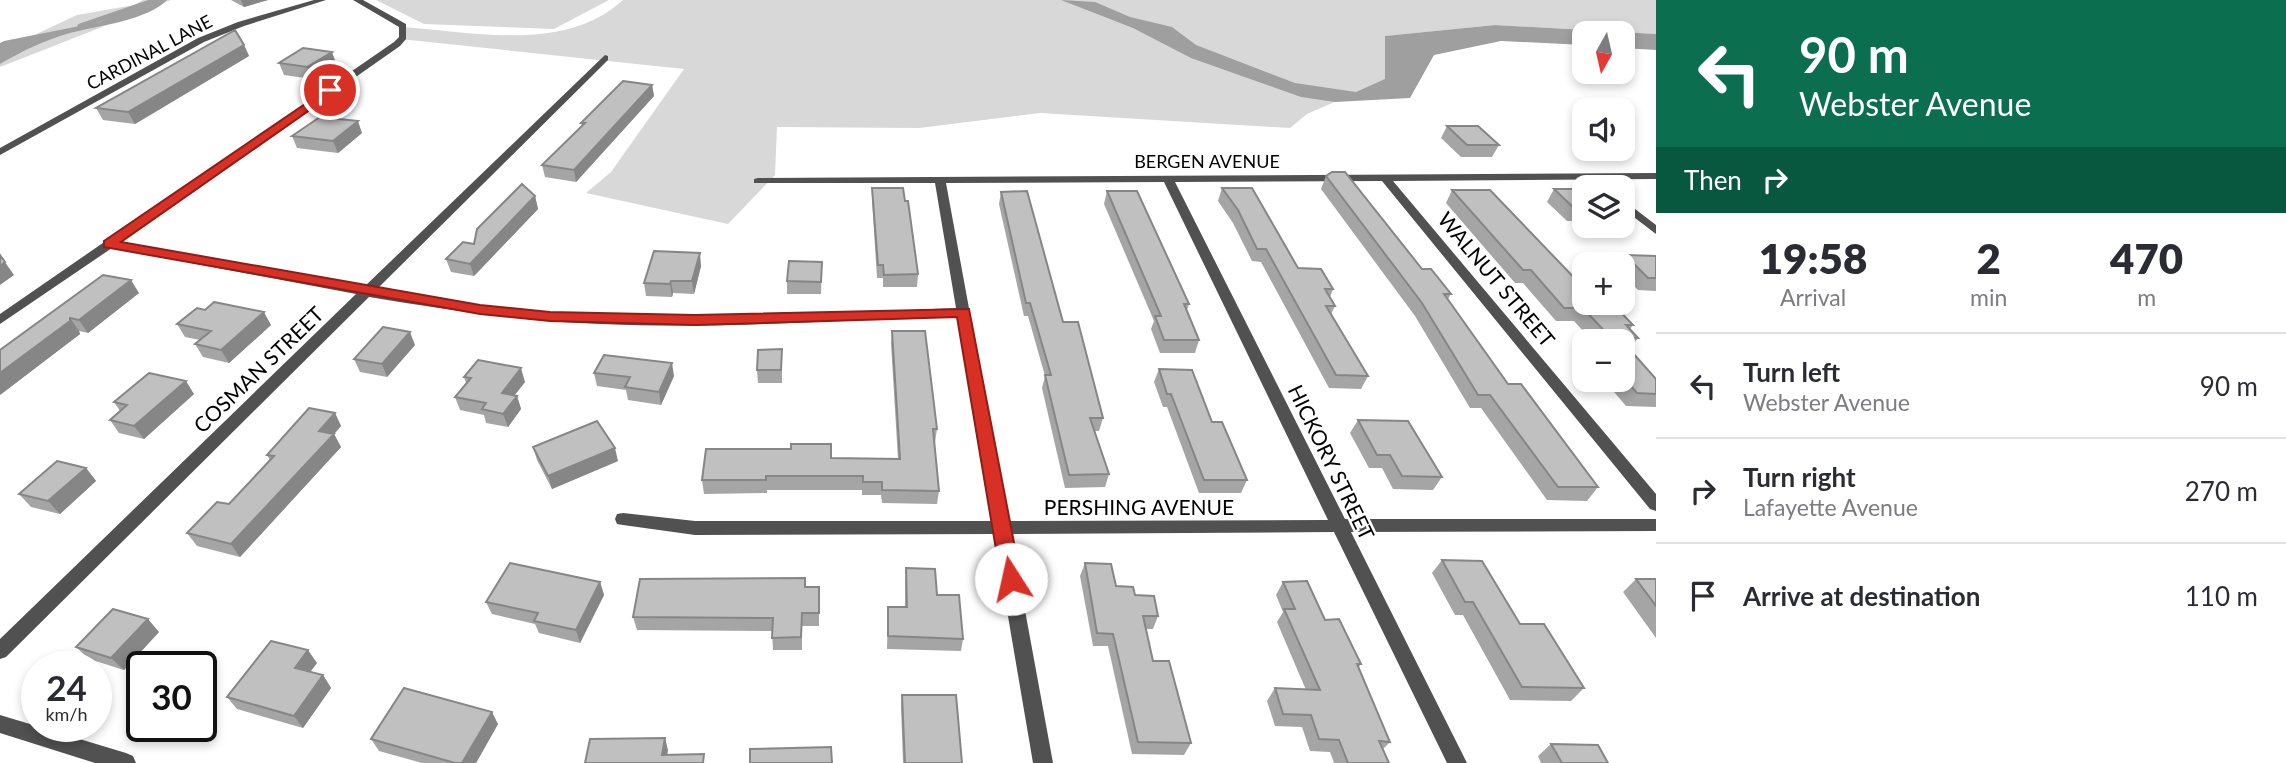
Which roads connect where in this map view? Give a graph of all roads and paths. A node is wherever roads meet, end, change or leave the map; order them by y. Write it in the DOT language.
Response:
graph roads {
  1 [pos="321,0"];
  2 [pos="357,0"];
  3 [pos="605,58"];
  4 [pos="0,152"];
  5 [pos="1635,176"];
  6 [pos="1656,176"];
  7 [pos="1572,177"];
  8 [pos="1385,178"];
  9 [pos="1168,179"];
  10 [pos="940,180"];
  11 [pos="758,181"];
  12 [pos="1635,213"];
  13 [pos="1656,231"];
  14 [pos="109,244"];
  15 [pos="368,290"];
  16 [pos="964,312"];
  17 [pos="0,320"];
  18 [pos="1656,505"];
  19 [pos="624,519"];
  20 [pos="1656,525"];
  21 [pos="1340,526"];
  22 [pos="1002,527"];
  23 [pos="0,651"];
  24 [pos="0,724"];
  25 [pos="126,763"];
  26 [pos="1043,763"];
  27 [pos="1458,763"];
  1 -- 4 [label="street, CARDINAL LANE"];
  2 -- 14 [label="street"];
  3 -- 15 [label="street, COSMAN STREET"];
  5 -- 6 [label="street, BERGEN AVENUE"];
  7 -- 8 [label="street, BERGEN AVENUE"];
  8 -- 9 [label="street, BERGEN AVENUE"];
  8 -- 18 [label="street, WALNUT STREET"];
  9 -- 10 [label="street, BERGEN AVENUE"];
  9 -- 21 [label="street, HICKORY STREET"];
  10 -- 11 [label="street, BERGEN AVENUE"];
  10 -- 16 [label="street"];
  12 -- 13 [label="street"];
  14 -- 15 [label="street"];
  14 -- 17 [label="street"];
  15 -- 16 [label="street"];
  15 -- 23 [label="street, COSMAN STREET"];
  16 -- 22 [label="street"];
  19 -- 22 [label="street, PERSHING AVENUE"];
  20 -- 21 [label="street, PERSHING AVENUE"];
  21 -- 22 [label="street, PERSHING AVENUE"];
  21 -- 27 [label="street, HICKORY STREET"];
  22 -- 26 [label="street"];
  24 -- 25 [label="street"];
}
